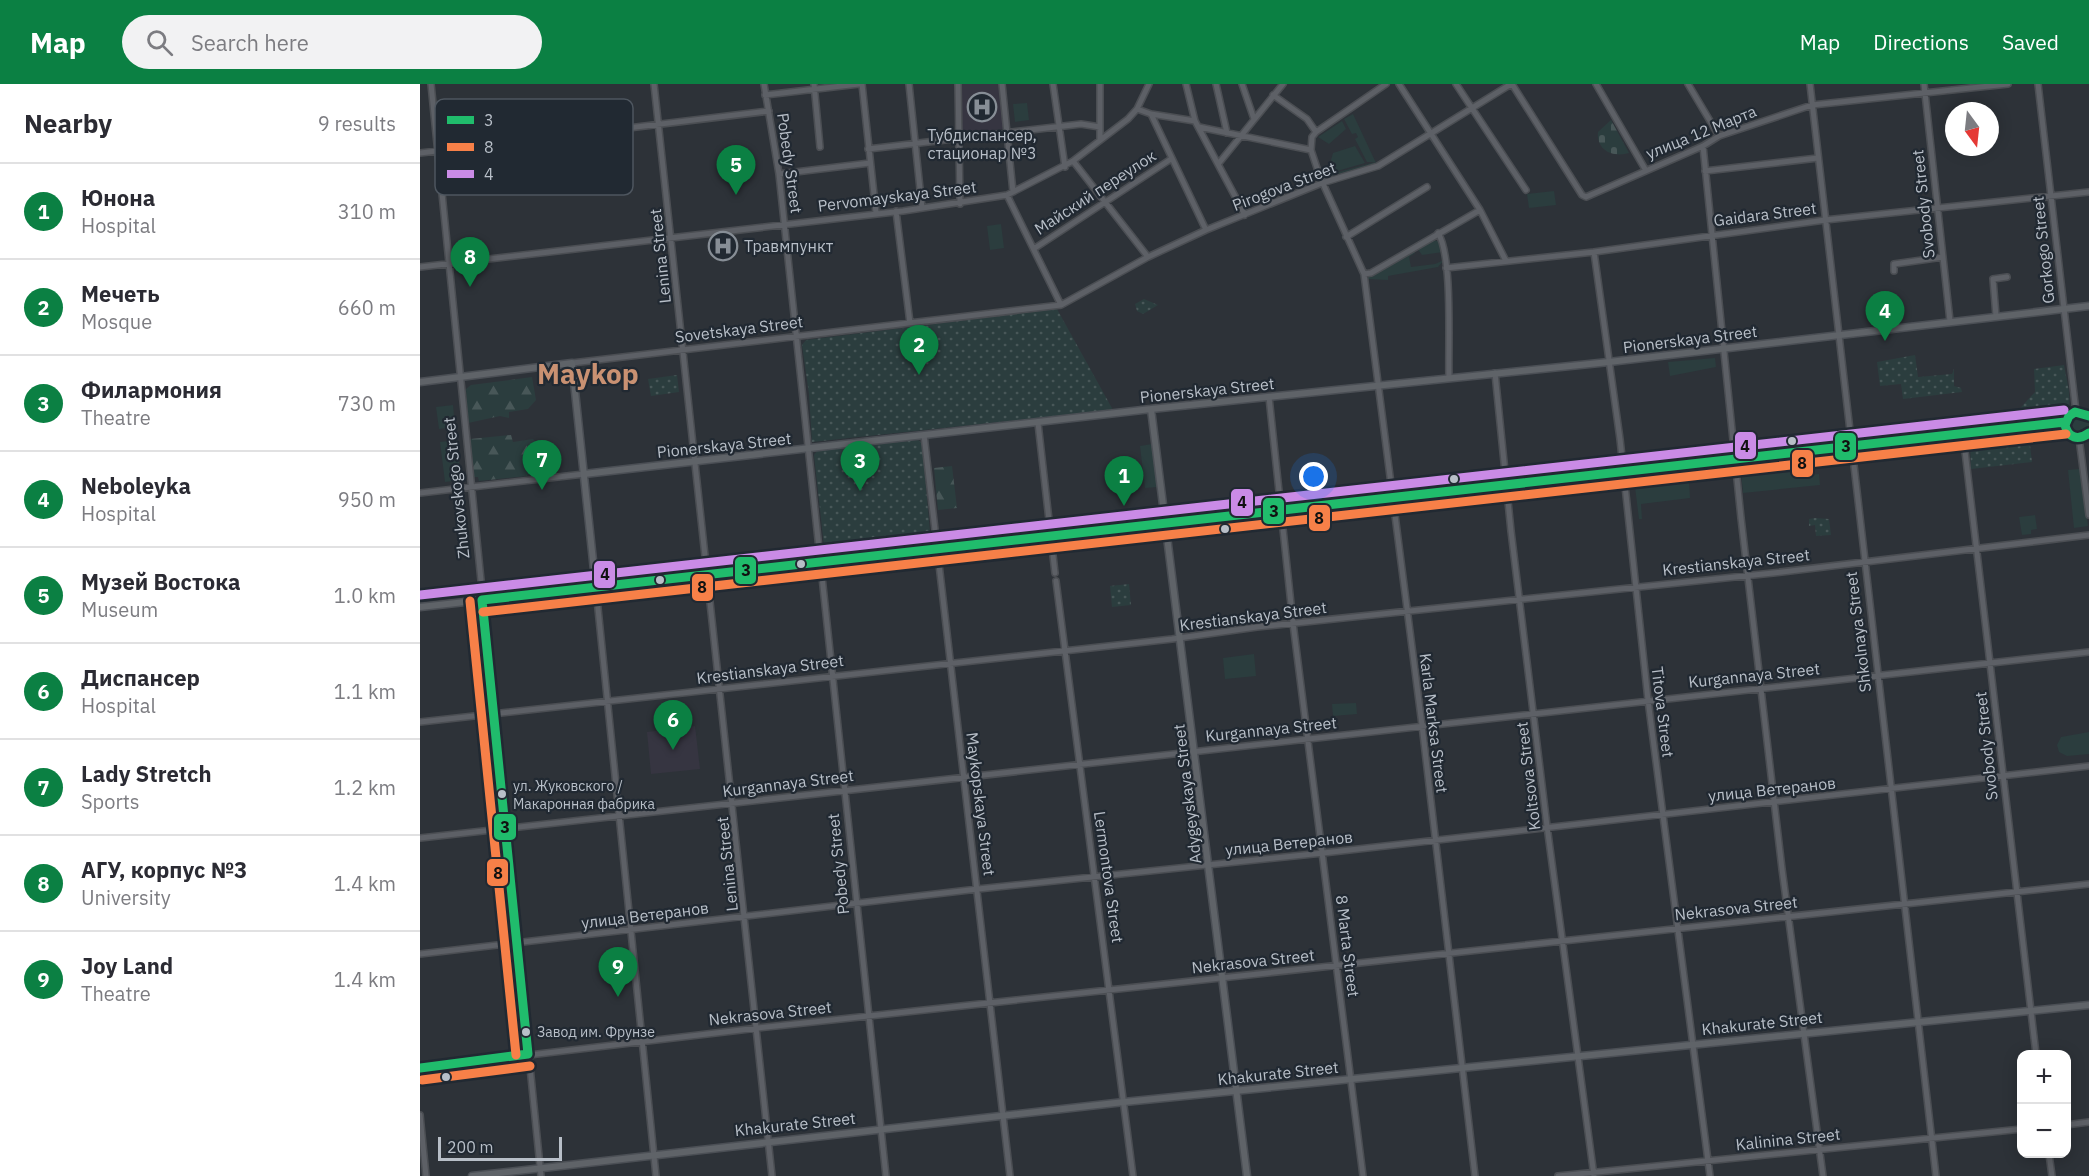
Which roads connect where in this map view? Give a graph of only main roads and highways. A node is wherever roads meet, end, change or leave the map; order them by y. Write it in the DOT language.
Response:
graph roads {
  1 [pos="2089,306"];
  2 [pos="420,382"];
  3 [pos="1151,409"];
  4 [pos="2089,417"];
  5 [pos="2065,422"];
  6 [pos="2089,433"];
  7 [pos="584,474"];
  8 [pos="1166,525"];
  9 [pos="596,589"];
  10 [pos="420,607"];
  11 [pos="2089,1005"];
  12 [pos="1237,1091"];
  13 [pos="472,1176"];
  14 [pos="1247,1176"];
  1 -- 3 [label="main road, Pionerskaya Street"];
  2 -- 7 [label="main road, Sovetskaya Street"];
  3 -- 7 [label="main road, Pionerskaya Street"];
  3 -- 8 [label="main road, Adygeyskaya Street"];
  4 -- 5 [label="main road"];
  5 -- 6 [label="main road"];
  5 -- 8 [label="main road"];
  7 -- 9 [label="main road"];
  8 -- 9 [label="main road"];
  8 -- 12 [label="main road, Adygeyskaya Street"];
  9 -- 10 [label="main road"];
  11 -- 12 [label="main road, Khakurate Street"];
  12 -- 13 [label="main road, Khakurate Street"];
  12 -- 14 [label="main road, Adygeyskaya Street"];
}
